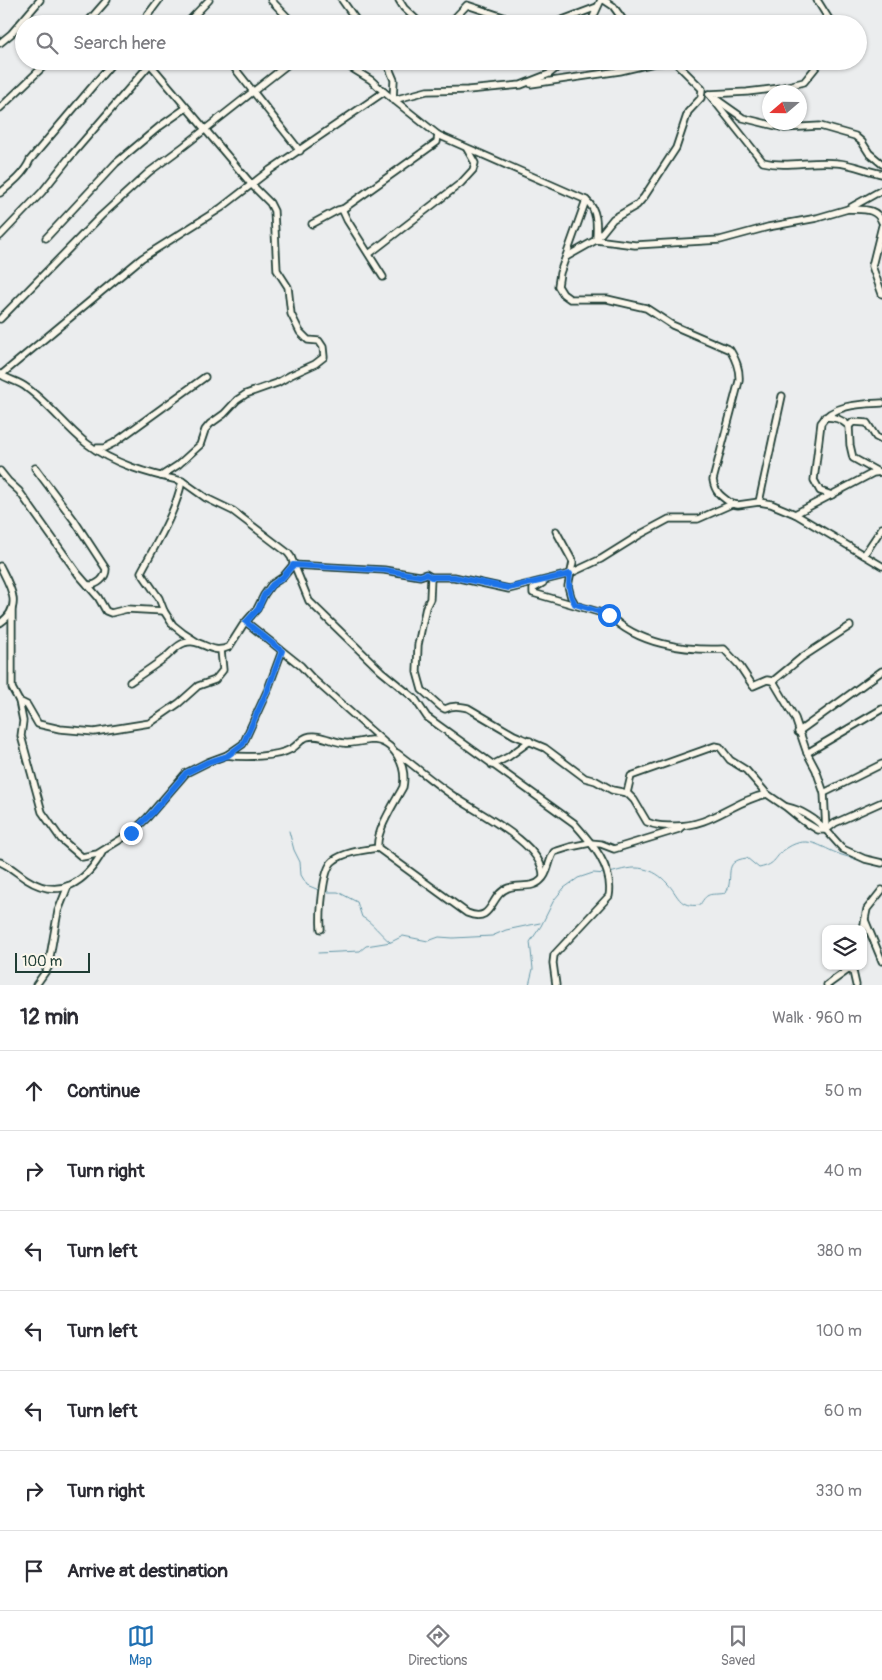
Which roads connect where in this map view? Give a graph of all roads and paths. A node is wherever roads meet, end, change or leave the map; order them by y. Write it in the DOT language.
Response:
graph roads {
  1 [pos="40,0"];
  2 [pos="107,0"];
  3 [pos="158,0"];
  4 [pos="209,0"];
  5 [pos="271,0"];
  6 [pos="342,0"];
  7 [pos="399,0"];
  8 [pos="600,0"];
  9 [pos="604,0"];
  10 [pos="818,0"];
  11 [pos="597,7"];
  12 [pos="27,15"];
  13 [pos="94,15"];
  14 [pos="147,15"];
  15 [pos="195,15"];
  16 [pos="285,15"];
  17 [pos="353,15"];
  18 [pos="413,15"];
  19 [pos="458,15"];
  20 [pos="497,15"];
  21 [pos="576,15"];
  22 [pos="594,15"];
  23 [pos="620,15"];
  24 [pos="827,15"];
  25 [pos="15,29"];
  26 [pos="0,43"];
  27 [pos="40,70"];
  28 [pos="106,70"];
  29 [pos="145,70"];
  30 [pos="156,70"];
  31 [pos="236,70"];
  32 [pos="281,70"];
  33 [pos="355,70"];
  34 [pos="390,70"];
  35 [pos="554,70"];
  36 [pos="624,70"];
  37 [pos="682,70"];
  38 [pos="814,70"];
  39 [pos="521,85"];
  40 [pos="702,89"];
  41 [pos="253,92"];
  42 [pos="384,92"];
  43 [pos="709,94"];
  44 [pos="393,100"];
  45 [pos="0,108"];
  46 [pos="186,108"];
  47 [pos="206,129"];
  48 [pos="438,135"];
  49 [pos="465,147"];
  50 [pos="300,151"];
  51 [pos="882,164"];
  52 [pos="882,174"];
  53 [pos="252,186"];
  54 [pos="882,190"];
  55 [pos="0,193"];
  56 [pos="586,200"];
  57 [pos="342,209"];
  58 [pos="848,209"];
  59 [pos="882,222"];
  60 [pos="312,224"];
  61 [pos="882,226"];
  62 [pos="0,236"];
  63 [pos="46,238"];
  64 [pos="596,240"];
  65 [pos="369,254"];
  66 [pos="566,257"];
  67 [pos="383,277"];
  68 [pos="882,294"];
  69 [pos="0,320"];
  70 [pos="0,374"];
  71 [pos="205,377"];
  72 [pos="782,396"];
  73 [pos="882,403"];
  74 [pos="825,417"];
  75 [pos="849,426"];
  76 [pos="882,440"];
  77 [pos="95,448"];
  78 [pos="35,468"];
  79 [pos="0,471"];
  80 [pos="880,472"];
  81 [pos="161,476"];
  82 [pos="182,481"];
  83 [pos="832,495"];
  84 [pos="759,502"];
  85 [pos="732,504"];
  86 [pos="795,514"];
  87 [pos="882,528"];
  88 [pos="556,531"];
  89 [pos="864,555"];
  90 [pos="293,565"];
  91 [pos="0,566"];
  92 [pos="882,566"];
  93 [pos="570,574"];
  94 [pos="431,577"];
  95 [pos="549,580"];
  96 [pos="88,585"];
  97 [pos="575,604"];
  98 [pos="12,610"];
  99 [pos="164,610"];
  100 [pos="246,622"];
  101 [pos="0,623"];
  102 [pos="850,626"];
  103 [pos="197,642"];
  104 [pos="220,650"];
  105 [pos="282,651"];
  106 [pos="882,671"];
  107 [pos="773,681"];
  108 [pos="130,682"];
  109 [pos="18,701"];
  110 [pos="882,709"];
  111 [pos="798,732"];
  112 [pos="530,741"];
  113 [pos="387,746"];
  114 [pos="397,753"];
  115 [pos="807,753"];
  116 [pos="227,756"];
  117 [pos="882,764"];
  118 [pos="492,765"];
  119 [pos="627,793"];
  120 [pos="824,793"];
  121 [pos="767,794"];
  122 [pos="882,802"];
  123 [pos="682,826"];
  124 [pos="826,830"];
  125 [pos="592,844"];
  126 [pos="378,848"];
  127 [pos="104,849"];
  128 [pos="0,862"];
  129 [pos="882,863"];
  130 [pos="542,879"];
  131 [pos="68,886"];
  132 [pos="882,890"];
  133 [pos="866,920"];
  134 [pos="864,925"];
  135 [pos="321,929"];
  136 [pos="882,961"];
  137 [pos="847,970"];
  138 [pos="853,970"];
  139 [pos="36,985"];
  140 [pos="556,985"];
  141 [pos="828,985"];
  142 [pos="856,985"];
  1 -- 12 [label="street"];
  2 -- 13 [label="street"];
  3 -- 14 [label="street"];
  4 -- 15 [label="street"];
  5 -- 16 [label="street"];
  6 -- 17 [label="street"];
  7 -- 18 [label="street"];
  8 -- 11 [label="street"];
  9 -- 23 [label="street"];
  10 -- 24 [label="street"];
  11 -- 21 [label="street"];
  11 -- 22 [label="street"];
  19 -- 20 [label="street"];
  25 -- 26 [label="street"];
  27 -- 45 [label="street"];
  28 -- 55 [label="street"];
  29 -- 62 [label="street"];
  30 -- 46 [label="street"];
  31 -- 41 [label="street"];
  32 -- 41 [label="street"];
  33 -- 42 [label="street"];
  34 -- 44 [label="street"];
  35 -- 39 [label="street"];
  36 -- 39 [label="street"];
  37 -- 40 [label="street"];
  38 -- 43 [label="street"];
  39 -- 44 [label="street"];
  40 -- 43 [label="street"];
  40 -- 64 [label="street"];
  41 -- 47 [label="street"];
  41 -- 50 [label="street"];
  42 -- 44 [label="street"];
  42 -- 50 [label="street"];
  43 -- 51 [label="street"];
  43 -- 52 [label="street"];
  44 -- 48 [label="street"];
  46 -- 47 [label="street"];
  46 -- 63 [label="street"];
  47 -- 53 [label="street"];
  47 -- 69 [label="street"];
  48 -- 49 [label="street"];
  48 -- 57 [label="street"];
  49 -- 56 [label="street"];
  49 -- 65 [label="street"];
  50 -- 53 [label="street"];
  53 -- 70 [label="street"];
  53 -- 81 [label="street"];
  54 -- 58 [label="street"];
  56 -- 64 [label="street"];
  56 -- 66 [label="street"];
  57 -- 60 [label="street"];
  57 -- 65 [label="street"];
  58 -- 59 [label="street"];
  58 -- 64 [label="street"];
  61 -- 68 [label="street"];
  64 -- 66 [label="street"];
  65 -- 67 [label="street"];
  66 -- 85 [label="street"];
  70 -- 77 [label="street"];
  71 -- 77 [label="street"];
  72 -- 84 [label="street"];
  73 -- 74 [label="street"];
  74 -- 75 [label="street"];
  74 -- 83 [label="street"];
  75 -- 76 [label="street"];
  75 -- 80 [label="street"];
  77 -- 81 [label="street"];
  78 -- 96 [label="street"];
  79 -- 96 [label="street"];
  80 -- 83 [label="street"];
  81 -- 82 [label="street"];
  82 -- 90 [label="street"];
  82 -- 99 [label="street"];
  83 -- 86 [label="street"];
  84 -- 85 [label="street"];
  84 -- 86 [label="street"];
  85 -- 93 [label="street"];
  86 -- 89 [label="street"];
  87 -- 89 [label="street"];
  88 -- 93 [label="street"];
  89 -- 92 [label="street"];
  90 -- 94 [label="street"];
  90 -- 100 [label="street"];
  90 -- 118 [label="street"];
  91 -- 98 [label="street"];
  93 -- 95 [label="street"];
  93 -- 97 [label="street"];
  94 -- 95 [label="street"];
  94 -- 112 [label="street"];
  95 -- 97 [label="street"];
  96 -- 99 [label="street"];
  97 -- 107 [label="street"];
  98 -- 101 [label="street"];
  98 -- 109 [label="street"];
  99 -- 103 [label="street"];
  100 -- 104 [label="street"];
  100 -- 105 [label="street"];
  102 -- 107 [label="street"];
  103 -- 104 [label="street"];
  103 -- 108 [label="street"];
  104 -- 109 [label="street"];
  105 -- 113 [label="street"];
  105 -- 116 [label="street"];
  106 -- 111 [label="street"];
  107 -- 111 [label="street"];
  109 -- 127 [label="street"];
  110 -- 115 [label="street"];
  111 -- 115 [label="street"];
  112 -- 118 [label="street"];
  112 -- 119 [label="street"];
  113 -- 114 [label="street"];
  113 -- 116 [label="street"];
  114 -- 126 [label="street"];
  114 -- 130 [label="street"];
  115 -- 120 [label="street"];
  116 -- 127 [label="street"];
  117 -- 120 [label="street"];
  118 -- 125 [label="street"];
  119 -- 121 [label="street"];
  119 -- 123 [label="street"];
  120 -- 124 [label="street"];
  121 -- 123 [label="street"];
  121 -- 124 [label="street"];
  122 -- 124 [label="street"];
  123 -- 125 [label="street"];
  124 -- 129 [label="street"];
  125 -- 130 [label="street"];
  125 -- 140 [label="street"];
  126 -- 130 [label="street"];
  126 -- 135 [label="street"];
  127 -- 131 [label="street"];
  128 -- 131 [label="street"];
  131 -- 139 [label="street"];
  132 -- 133 [label="street"];
  133 -- 134 [label="street"];
  133 -- 136 [label="street"];
  137 -- 141 [label="street"];
  138 -- 142 [label="street"];
}
